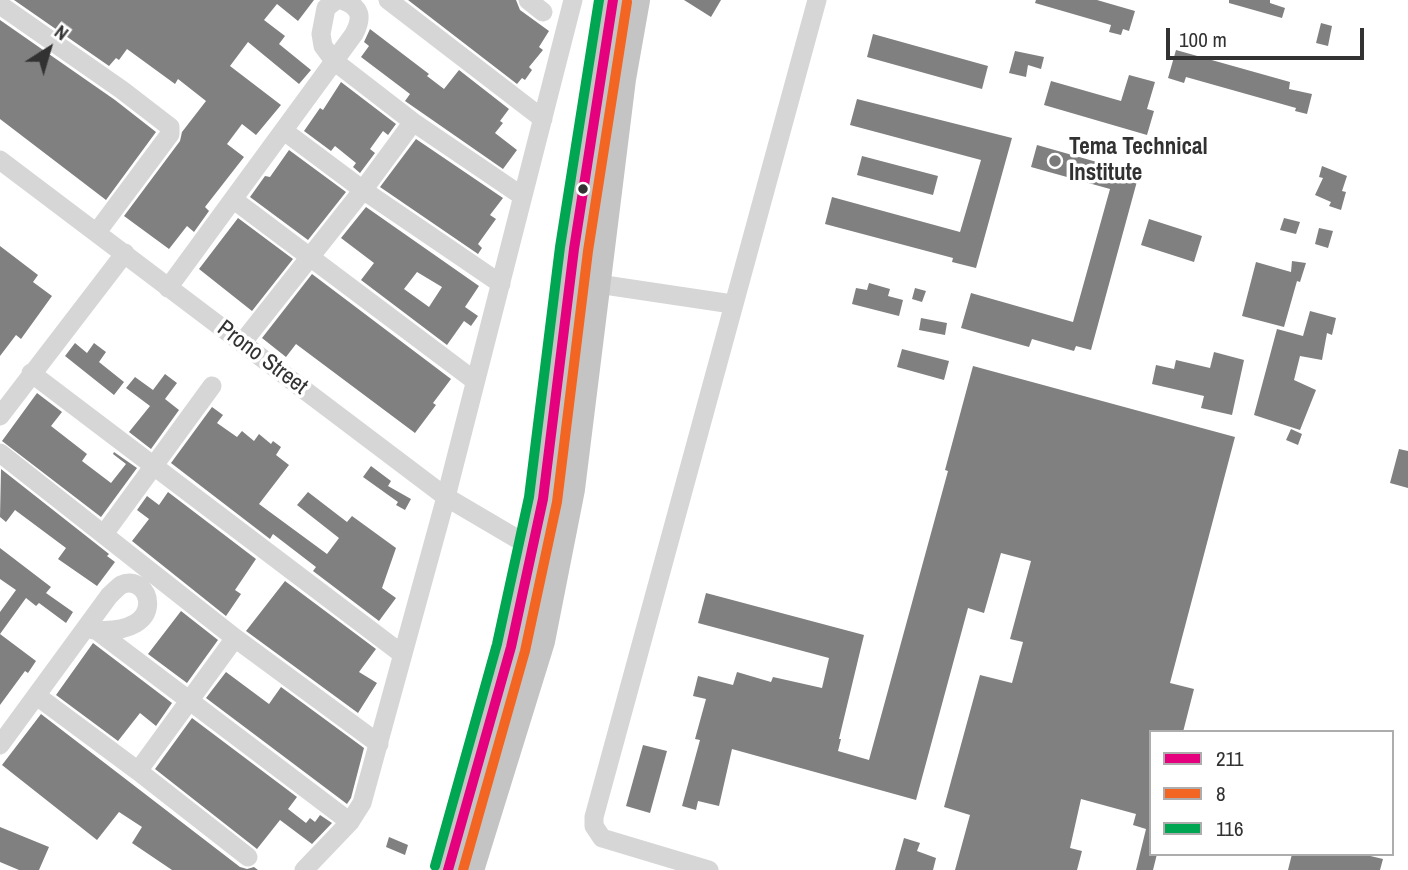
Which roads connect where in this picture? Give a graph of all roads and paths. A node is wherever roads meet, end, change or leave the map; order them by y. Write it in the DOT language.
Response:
graph roads {
  1 [pos="336,0"];
  2 [pos="342,0"];
  3 [pos="388,0"];
  4 [pos="573,0"];
  5 [pos="613,0"];
  6 [pos="635,0"];
  7 [pos="817,0"];
  8 [pos="0,5"];
  9 [pos="334,61"];
  10 [pos="543,119"];
  11 [pos="413,121"];
  12 [pos="284,131"];
  13 [pos="0,160"];
  14 [pos="363,190"];
  15 [pos="522,196"];
  16 [pos="234,200"];
  17 [pos="97,232"];
  18 [pos="125,253"];
  19 [pos="309,257"];
  20 [pos="501,284"];
  21 [pos="597,284"];
  22 [pos="169,288"];
  23 [pos="732,304"];
  24 [pos="242,343"];
  25 [pos="31,373"];
  26 [pos="475,381"];
  27 [pos="212,386"];
  28 [pos="0,416"];
  29 [pos="0,453"];
  30 [pos="154,465"];
  31 [pos="446,497"];
  32 [pos="104,534"];
  33 [pos="531,547"];
  34 [pos="236,638"];
  35 [pos="402,654"];
  36 [pos="37,696"];
  37 [pos="189,701"];
  38 [pos="379,744"];
  39 [pos="0,745"];
  40 [pos="138,771"];
  41 [pos="350,822"];
  42 [pos="248,857"];
  43 [pos="304,870"];
  44 [pos="448,870"];
  45 [pos="470,870"];
  46 [pos="709,870"];
  1 -- 9 [label="street"];
  2 -- 9 [label="street"];
  3 -- 10 [label="street"];
  4 -- 10 [label="street"];
  5 -- 33 [label="highway"];
  6 -- 21 [label="highway"];
  7 -- 23 [label="street"];
  8 -- 17 [label="street"];
  9 -- 11 [label="street"];
  9 -- 12 [label="street"];
  10 -- 15 [label="street"];
  11 -- 14 [label="street"];
  11 -- 15 [label="street"];
  12 -- 14 [label="street"];
  12 -- 16 [label="street"];
  13 -- 17 [label="street, Prono Street"];
  14 -- 19 [label="street"];
  14 -- 20 [label="street"];
  15 -- 20 [label="street"];
  16 -- 19 [label="street"];
  16 -- 22 [label="street"];
  17 -- 18 [label="street, Prono Street"];
  18 -- 22 [label="street, Prono Street"];
  18 -- 25 [label="street"];
  19 -- 24 [label="street"];
  19 -- 26 [label="street"];
  20 -- 26 [label="street"];
  21 -- 23 [label="street"];
  21 -- 45 [label="highway"];
  22 -- 24 [label="street, Prono Street"];
  23 -- 46 [label="street"];
  24 -- 31 [label="street, Prono Street"];
  25 -- 28 [label="street"];
  25 -- 30 [label="street"];
  26 -- 31 [label="street"];
  27 -- 30 [label="street"];
  29 -- 32 [label="street"];
  30 -- 32 [label="street"];
  30 -- 35 [label="street"];
  31 -- 33 [label="street, Prono Street"];
  31 -- 35 [label="street"];
  32 -- 34 [label="street"];
  33 -- 44 [label="highway"];
  34 -- 37 [label="street"];
  34 -- 38 [label="street"];
  35 -- 38 [label="street"];
  36 -- 37 [label="street"];
  36 -- 39 [label="street"];
  36 -- 40 [label="street"];
  37 -- 40 [label="street"];
  37 -- 41 [label="street"];
  38 -- 41 [label="street"];
  40 -- 42 [label="street"];
  41 -- 43 [label="street"];
}
